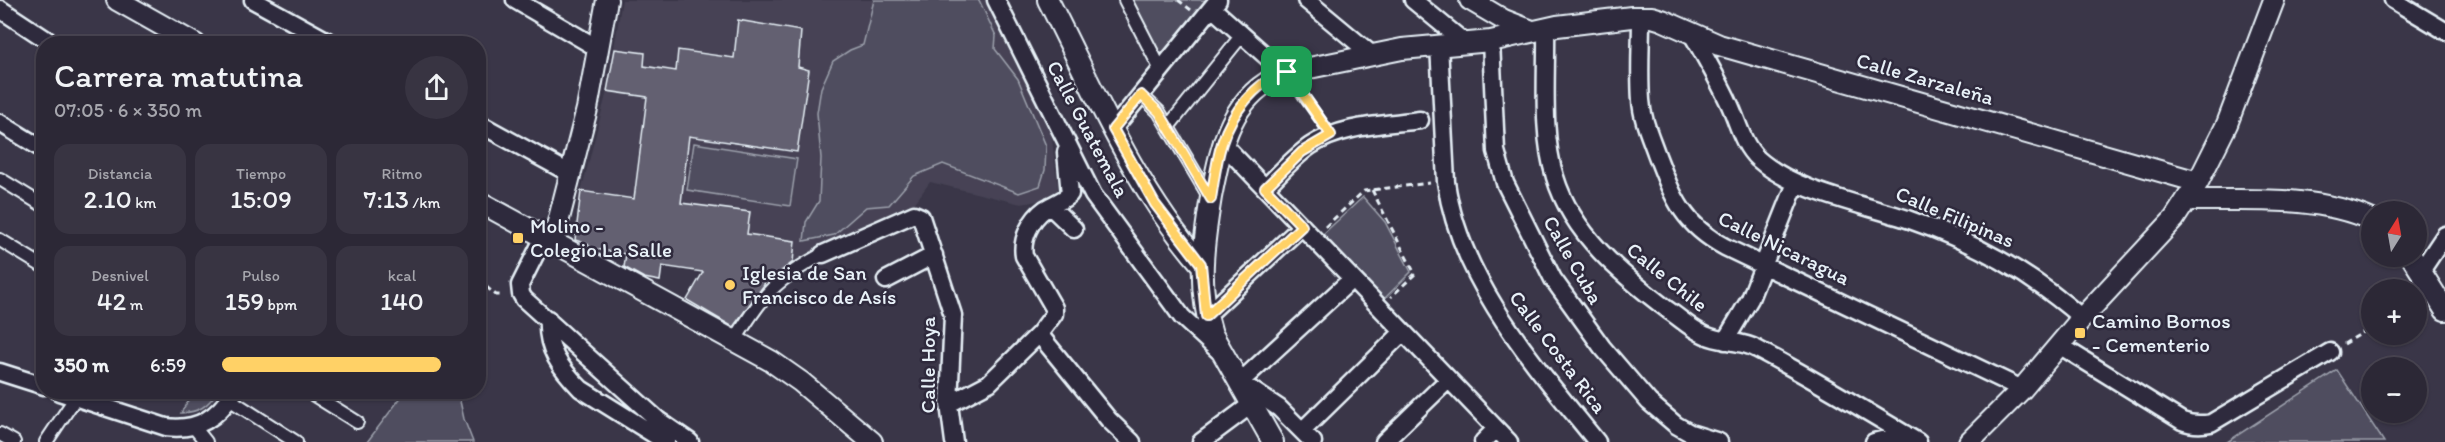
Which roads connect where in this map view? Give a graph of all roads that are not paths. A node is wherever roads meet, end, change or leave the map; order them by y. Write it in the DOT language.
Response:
graph roads {
  1 [pos="117,0"];
  2 [pos="253,0"];
  3 [pos="515,0"];
  4 [pos="607,0"];
  5 [pos="996,0"];
  6 [pos="1125,0"];
  7 [pos="1306,0"];
  8 [pos="1413,0"];
  9 [pos="1470,0"];
  10 [pos="2274,0"];
  11 [pos="2393,0"];
  12 [pos="1055,4"];
  13 [pos="1215,4"];
  14 [pos="144,7"];
  15 [pos="1642,8"];
  16 [pos="0,9"];
  17 [pos="1539,30"];
  18 [pos="2445,31"];
  19 [pos="1692,34"];
  20 [pos="1242,35"];
  21 [pos="41,36"];
  22 [pos="184,36"];
  23 [pos="318,36"];
  24 [pos="1491,41"];
  25 [pos="1464,42"];
  26 [pos="1439,44"];
  27 [pos="599,49"];
  28 [pos="1371,54"];
  29 [pos="1161,70"];
  30 [pos="1286,73"];
  31 [pos="1141,95"];
  32 [pos="1420,120"];
  33 [pos="0,123"];
  34 [pos="486,127"];
  35 [pos="1168,127"];
  36 [pos="1113,129"];
  37 [pos="1331,135"];
  38 [pos="1067,143"];
  39 [pos="1222,143"];
  40 [pos="36,145"];
  41 [pos="571,174"];
  42 [pos="0,179"];
  43 [pos="2198,182"];
  44 [pos="1796,183"];
  45 [pos="1265,188"];
  46 [pos="1211,199"];
  47 [pos="2187,200"];
  48 [pos="36,202"];
  49 [pos="486,205"];
  50 [pos="1050,206"];
  51 [pos="2361,215"];
  52 [pos="1074,229"];
  53 [pos="1307,232"];
  54 [pos="2445,235"];
  55 [pos="0,240"];
  56 [pos="549,240"];
  57 [pos="2427,253"];
  58 [pos="823,254"];
  59 [pos="934,255"];
  60 [pos="36,262"];
  61 [pos="1201,264"];
  62 [pos="1764,264"];
  63 [pos="2418,267"];
  64 [pos="1352,279"];
  65 [pos="886,280"];
  66 [pos="2445,310"];
  67 [pos="1206,316"];
  68 [pos="2082,318"];
  69 [pos="548,319"];
  70 [pos="1402,333"];
  71 [pos="1039,334"];
  72 [pos="735,340"];
  73 [pos="1725,341"];
  74 [pos="2059,345"];
  75 [pos="2330,352"];
  76 [pos="1221,353"];
  77 [pos="0,372"];
  78 [pos="1448,380"];
  79 [pos="1240,382"];
  80 [pos="36,384"];
  81 [pos="2022,389"];
  82 [pos="75,399"];
  83 [pos="82,399"];
  84 [pos="228,399"];
  85 [pos="237,399"];
  86 [pos="320,399"];
  87 [pos="949,404"];
  88 [pos="1252,404"];
  89 [pos="357,422"];
  90 [pos="194,427"];
  91 [pos="1496,429"];
  92 [pos="0,434"];
  93 [pos="1307,437"];
  94 [pos="1912,438"];
  95 [pos="14,442"];
  96 [pos="46,442"];
  97 [pos="206,442"];
  98 [pos="296,442"];
  99 [pos="666,442"];
  100 [pos="690,442"];
  101 [pos="872,442"];
  102 [pos="954,442"];
  103 [pos="1132,442"];
  104 [pos="1201,442"];
  105 [pos="1273,442"];
  106 [pos="1384,442"];
  107 [pos="1483,442"];
  108 [pos="1509,442"];
  109 [pos="1597,442"];
  110 [pos="1719,442"];
  111 [pos="1874,442"];
  112 [pos="1969,442"];
  1 -- 14 [label="street"];
  2 -- 23 [label="street"];
  3 -- 27 [label="street"];
  4 -- 27 [label="street"];
  5 -- 38 [label="street, Calle Guatemala"];
  6 -- 29 [label="street"];
  7 -- 28 [label="street"];
  8 -- 25 [label="street"];
  9 -- 17 [label="street"];
  10 -- 43 [label="street"];
  11 -- 18 [label="street"];
  12 -- 36 [label="street"];
  13 -- 20 [label="street"];
  13 -- 29 [label="street"];
  14 -- 22 [label="street"];
  15 -- 17 [label="street, Calle Zarzaleña"];
  15 -- 19 [label="street, Calle Zarzaleña"];
  15 -- 62 [label="street, Calle Nicaragua"];
  16 -- 21 [label="street"];
  17 -- 24 [label="street, Calle Zarzaleña"];
  17 -- 73 [label="street, Calle Chile"];
  19 -- 43 [label="street, Calle Zarzaleña"];
  19 -- 44 [label="street, Calle Filipinas"];
  20 -- 30 [label="street"];
  20 -- 35 [label="street"];
  24 -- 25 [label="street, Calle Zarzaleña"];
  24 -- 110 [label="street, Calle Cuba"];
  25 -- 26 [label="street, Calle Zarzaleña"];
  26 -- 28 [label="street, Calle Zarzaleña"];
  26 -- 109 [label="street, Calle Costa Rica"];
  27 -- 41 [label="street"];
  28 -- 30 [label="street, Calle Zarzaleña"];
  29 -- 31 [label="street"];
  30 -- 37 [label="lane"];
  30 -- 39 [label="street, Calle Zarzaleña"];
  31 -- 35 [label="street"];
  31 -- 36 [label="street"];
  32 -- 37 [label="street"];
  33 -- 40 [label="street"];
  34 -- 41 [label="street"];
  35 -- 46 [label="street"];
  36 -- 61 [label="street"];
  37 -- 45 [label="street"];
  38 -- 50 [label="street"];
  38 -- 76 [label="street, Calle Guatemala"];
  39 -- 45 [label="street"];
  39 -- 46 [label="street, Calle Zarzaleña"];
  41 -- 56 [label="street"];
  42 -- 48 [label="street"];
  43 -- 47 [label="street"];
  44 -- 62 [label="street"];
  44 -- 68 [label="street, Calle Filipinas"];
  45 -- 53 [label="street"];
  46 -- 61 [label="street, Calle Zarzaleña"];
  47 -- 51 [label="street"];
  47 -- 68 [label="street"];
  49 -- 56 [label="street"];
  50 -- 52 [label="street"];
  50 -- 71 [label="street"];
  53 -- 64 [label="street"];
  53 -- 67 [label="street"];
  54 -- 57 [label="street"];
  55 -- 60 [label="street"];
  56 -- 69 [label="street"];
  56 -- 72 [label="street"];
  58 -- 59 [label="street, Calle Hoya"];
  58 -- 72 [label="street"];
  59 -- 65 [label="street"];
  59 -- 87 [label="street, Calle Hoya"];
  61 -- 67 [label="street, Calle Zarzaleña"];
  62 -- 73 [label="street"];
  62 -- 81 [label="street, Calle Nicaragua"];
  63 -- 66 [label="street"];
  64 -- 70 [label="street"];
  64 -- 79 [label="street"];
  67 -- 76 [label="street, Calle Zarzaleña"];
  68 -- 74 [label="street"];
  69 -- 99 [label="street"];
  69 -- 100 [label="street"];
  70 -- 78 [label="street"];
  70 -- 93 [label="street"];
  71 -- 87 [label="street"];
  71 -- 103 [label="street"];
  72 -- 101 [label="street"];
  73 -- 94 [label="street, Calle Chile"];
  74 -- 75 [label="street"];
  74 -- 81 [label="street"];
  76 -- 79 [label="street, Calle Zarzaleña"];
  77 -- 80 [label="street"];
  78 -- 91 [label="street"];
  78 -- 106 [label="street"];
  79 -- 88 [label="street, Calle Zarzaleña"];
  79 -- 93 [label="street"];
  81 -- 112 [label="street"];
  82 -- 96 [label="street"];
  83 -- 90 [label="street"];
  84 -- 90 [label="street"];
  85 -- 98 [label="street"];
  86 -- 89 [label="street"];
  87 -- 102 [label="street, Calle Hoya"];
  88 -- 104 [label="street"];
  88 -- 105 [label="street, Calle Zarzaleña"];
  90 -- 97 [label="street"];
  91 -- 107 [label="street"];
  91 -- 108 [label="street"];
  92 -- 95 [label="street"];
  94 -- 111 [label="street"];
}
